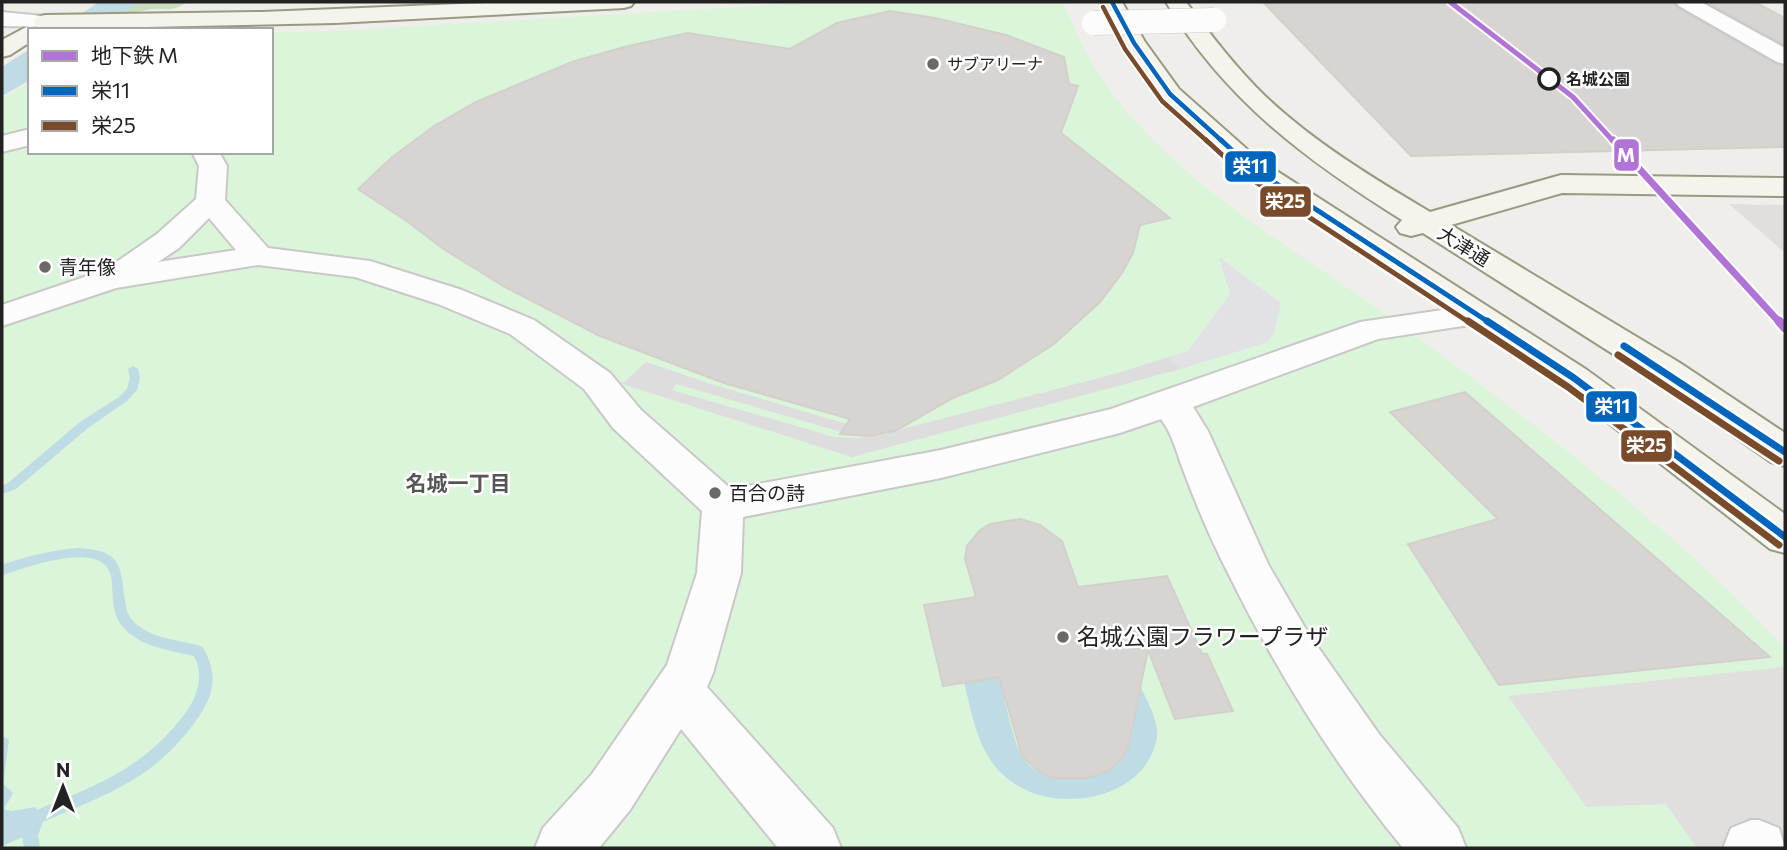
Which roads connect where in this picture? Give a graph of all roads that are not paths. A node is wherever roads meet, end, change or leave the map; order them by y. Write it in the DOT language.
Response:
graph roads {
  1 [pos="77,2"];
  2 [pos="624,2"];
  3 [pos="1176,2"];
  4 [pos="1686,2"];
  5 [pos="1103,12"];
  6 [pos="2,19"];
  7 [pos="1214,20"];
  8 [pos="43,27"];
  9 [pos="28,35"];
  10 [pos="2,50"];
  11 [pos="1785,57"];
  12 [pos="28,138"];
  13 [pos="2,144"];
  14 [pos="206,154"];
  15 [pos="1785,187"];
  16 [pos="210,201"];
  17 [pos="1427,222"];
  18 [pos="1362,241"];
  19 [pos="258,256"];
  20 [pos="110,279"];
  21 [pos="1477,315"];
  22 [pos="2,316"];
  23 [pos="1168,403"];
  24 [pos="1785,452"];
  25 [pos="723,506"];
  26 [pos="1785,537"];
  27 [pos="678,690"];
  28 [pos="563,848"];
  29 [pos="813,848"];
  30 [pos="1438,848"];
  31 [pos="1751,848"];
  32 [pos="1759,848"];
  1 -- 8 [label="street"];
  2 -- 8 [label="street"];
  3 -- 17 [label="street, 大津通"];
  4 -- 11 [label="street"];
  5 -- 7 [label="street, bridge"];
  5 -- 18 [label="street"];
  6 -- 8 [label="street"];
  9 -- 10 [label="street"];
  12 -- 13 [label="street"];
  14 -- 16 [label="street"];
  15 -- 17 [label="street"];
  16 -- 19 [label="street"];
  16 -- 20 [label="street"];
  17 -- 18 [label="street"];
  17 -- 24 [label="street, 大津通"];
  18 -- 21 [label="street"];
  19 -- 20 [label="street"];
  19 -- 25 [label="street"];
  20 -- 22 [label="street"];
  21 -- 23 [label="street"];
  21 -- 26 [label="street"];
  23 -- 25 [label="street"];
  23 -- 30 [label="street"];
  25 -- 27 [label="street"];
  27 -- 28 [label="street"];
  27 -- 29 [label="street"];
  31 -- 32 [label="street"];
}
